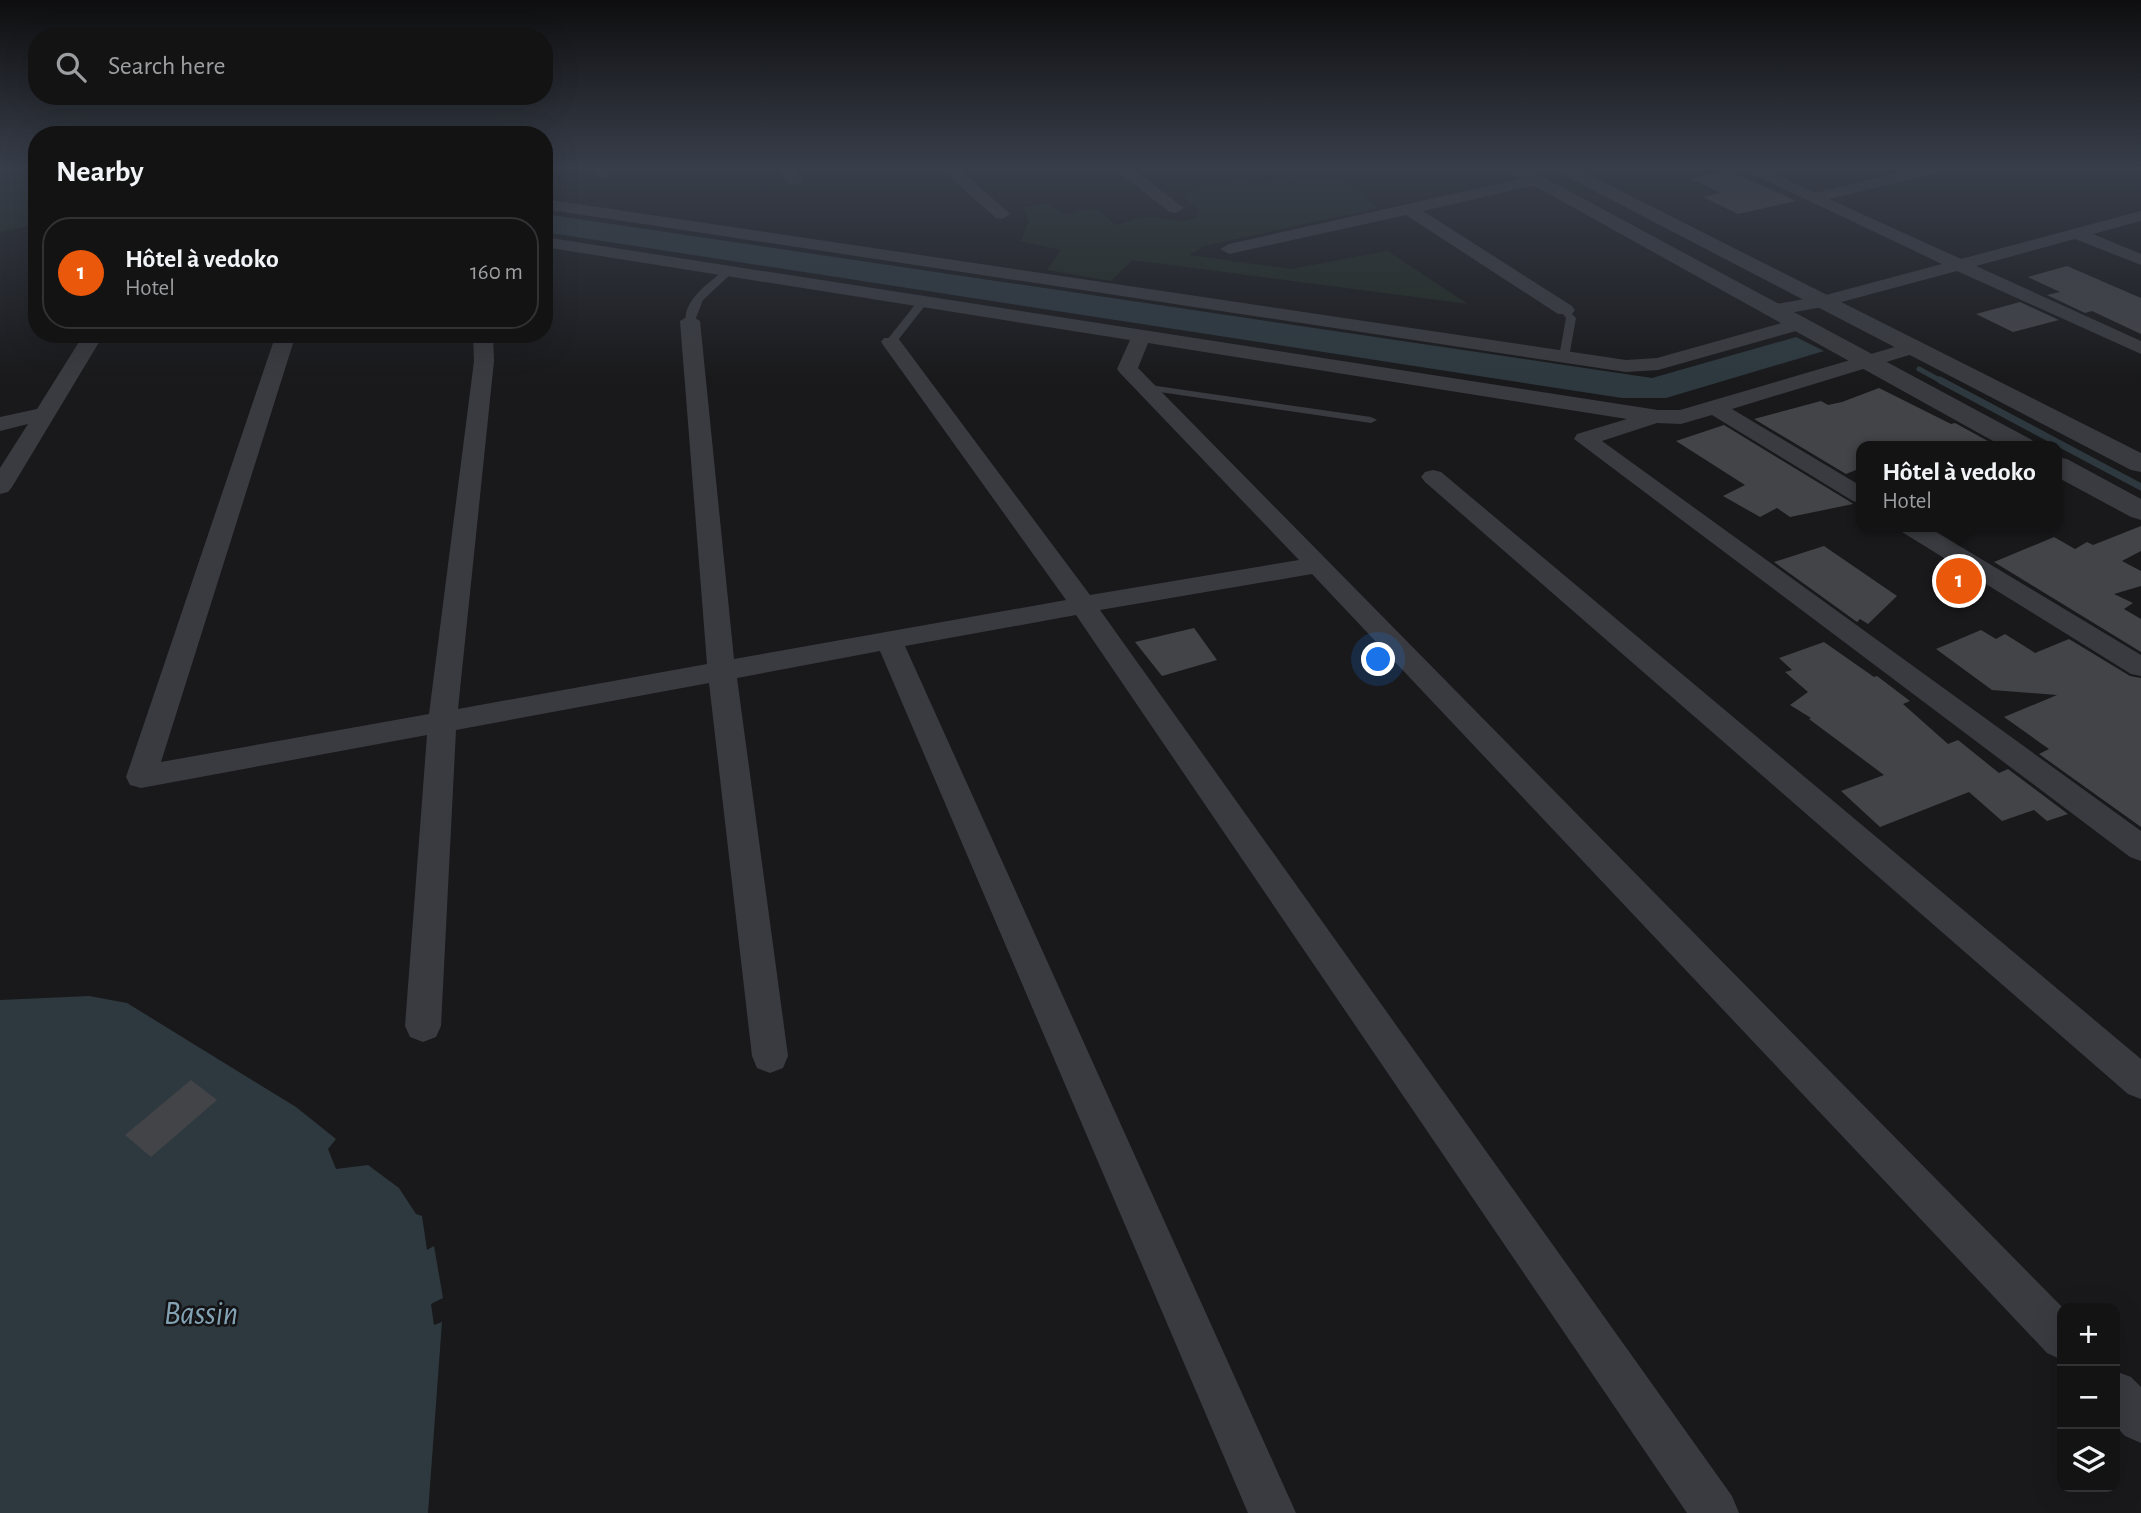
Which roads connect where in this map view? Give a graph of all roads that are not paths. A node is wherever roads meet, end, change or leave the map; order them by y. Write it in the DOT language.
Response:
graph roads {
  1 [pos="781,240"];
  2 [pos="1271,240"];
  3 [pos="1456,240"];
  4 [pos="1642,240"];
  5 [pos="1702,240"];
  6 [pos="1904,240"];
  7 [pos="2052,240"];
  8 [pos="2092,240"];
  9 [pos="553,243"];
  10 [pos="1229,249"];
  11 [pos="2141,260"];
  12 [pos="1959,265"];
  13 [pos="729,271"];
  14 [pos="1824,301"];
  15 [pos="922,303"];
  16 [pos="1565,310"];
  17 [pos="1772,310"];
  18 [pos="690,321"];
  19 [pos="1797,325"];
  20 [pos="1142,335"];
  21 [pos="891,341"];
  22 [pos="88,343"];
  23 [pos="283,343"];
  24 [pos="483,343"];
  25 [pos="1912,348"];
  26 [pos="2141,348"];
  27 [pos="1564,357"];
  28 [pos="1865,362"];
  29 [pos="1143,387"];
  30 [pos="1714,407"];
  31 [pos="45,414"];
  32 [pos="1658,417"];
  33 [pos="1371,420"];
  34 [pos="0,424"];
  35 [pos="2013,441"];
  36 [pos="2141,464"];
  37 [pos="2062,468"];
  38 [pos="1433,477"];
  39 [pos="0,487"];
  40 [pos="1856,493"];
  41 [pos="2141,511"];
  42 [pos="1919,532"];
  43 [pos="1318,565"];
  44 [pos="1083,605"];
  45 [pos="888,641"];
  46 [pos="2141,667"];
  47 [pos="722,673"];
  48 [pos="442,723"];
  49 [pos="2141,848"];
  50 [pos="423,1026"];
  51 [pos="770,1056"];
  52 [pos="2141,1082"];
  53 [pos="2057,1333"];
  54 [pos="2120,1398"];
  55 [pos="2141,1420"];
  56 [pos="1272,1513"];
  57 [pos="1715,1513"];
  1 -- 27 [label="street"];
  2 -- 10 [label="street"];
  3 -- 16 [label="street"];
  4 -- 17 [label="street"];
  5 -- 14 [label="street"];
  6 -- 12 [label="street"];
  7 -- 12 [label="street"];
  8 -- 11 [label="street"];
  9 -- 13 [label="street"];
  12 -- 14 [label="street"];
  12 -- 26 [label="street"];
  13 -- 15 [label="street"];
  13 -- 18 [label="lane"];
  14 -- 17 [label="street"];
  14 -- 25 [label="street"];
  15 -- 20 [label="street"];
  15 -- 21 [label="lane"];
  16 -- 27 [label="lane"];
  17 -- 19 [label="street"];
  18 -- 47 [label="street"];
  19 -- 27 [label="street"];
  19 -- 28 [label="street"];
  20 -- 29 [label="street"];
  20 -- 32 [label="street"];
  21 -- 44 [label="street"];
  22 -- 31 [label="street"];
  23 -- 48 [label="street"];
  24 -- 48 [label="street"];
  25 -- 28 [label="street"];
  25 -- 36 [label="street"];
  28 -- 30 [label="street"];
  28 -- 35 [label="street"];
  29 -- 33 [label="lane"];
  29 -- 43 [label="street"];
  30 -- 32 [label="street"];
  30 -- 40 [label="street"];
  31 -- 34 [label="street"];
  31 -- 39 [label="street"];
  32 -- 49 [label="street"];
  37 -- 41 [label="street"];
  38 -- 52 [label="street"];
  42 -- 46 [label="street"];
  43 -- 44 [label="street"];
  43 -- 53 [label="street"];
  44 -- 45 [label="street"];
  44 -- 57 [label="street"];
  45 -- 47 [label="street"];
  45 -- 56 [label="street"];
  47 -- 48 [label="street"];
  47 -- 51 [label="street"];
  48 -- 50 [label="street"];
  54 -- 55 [label="street"];
}
